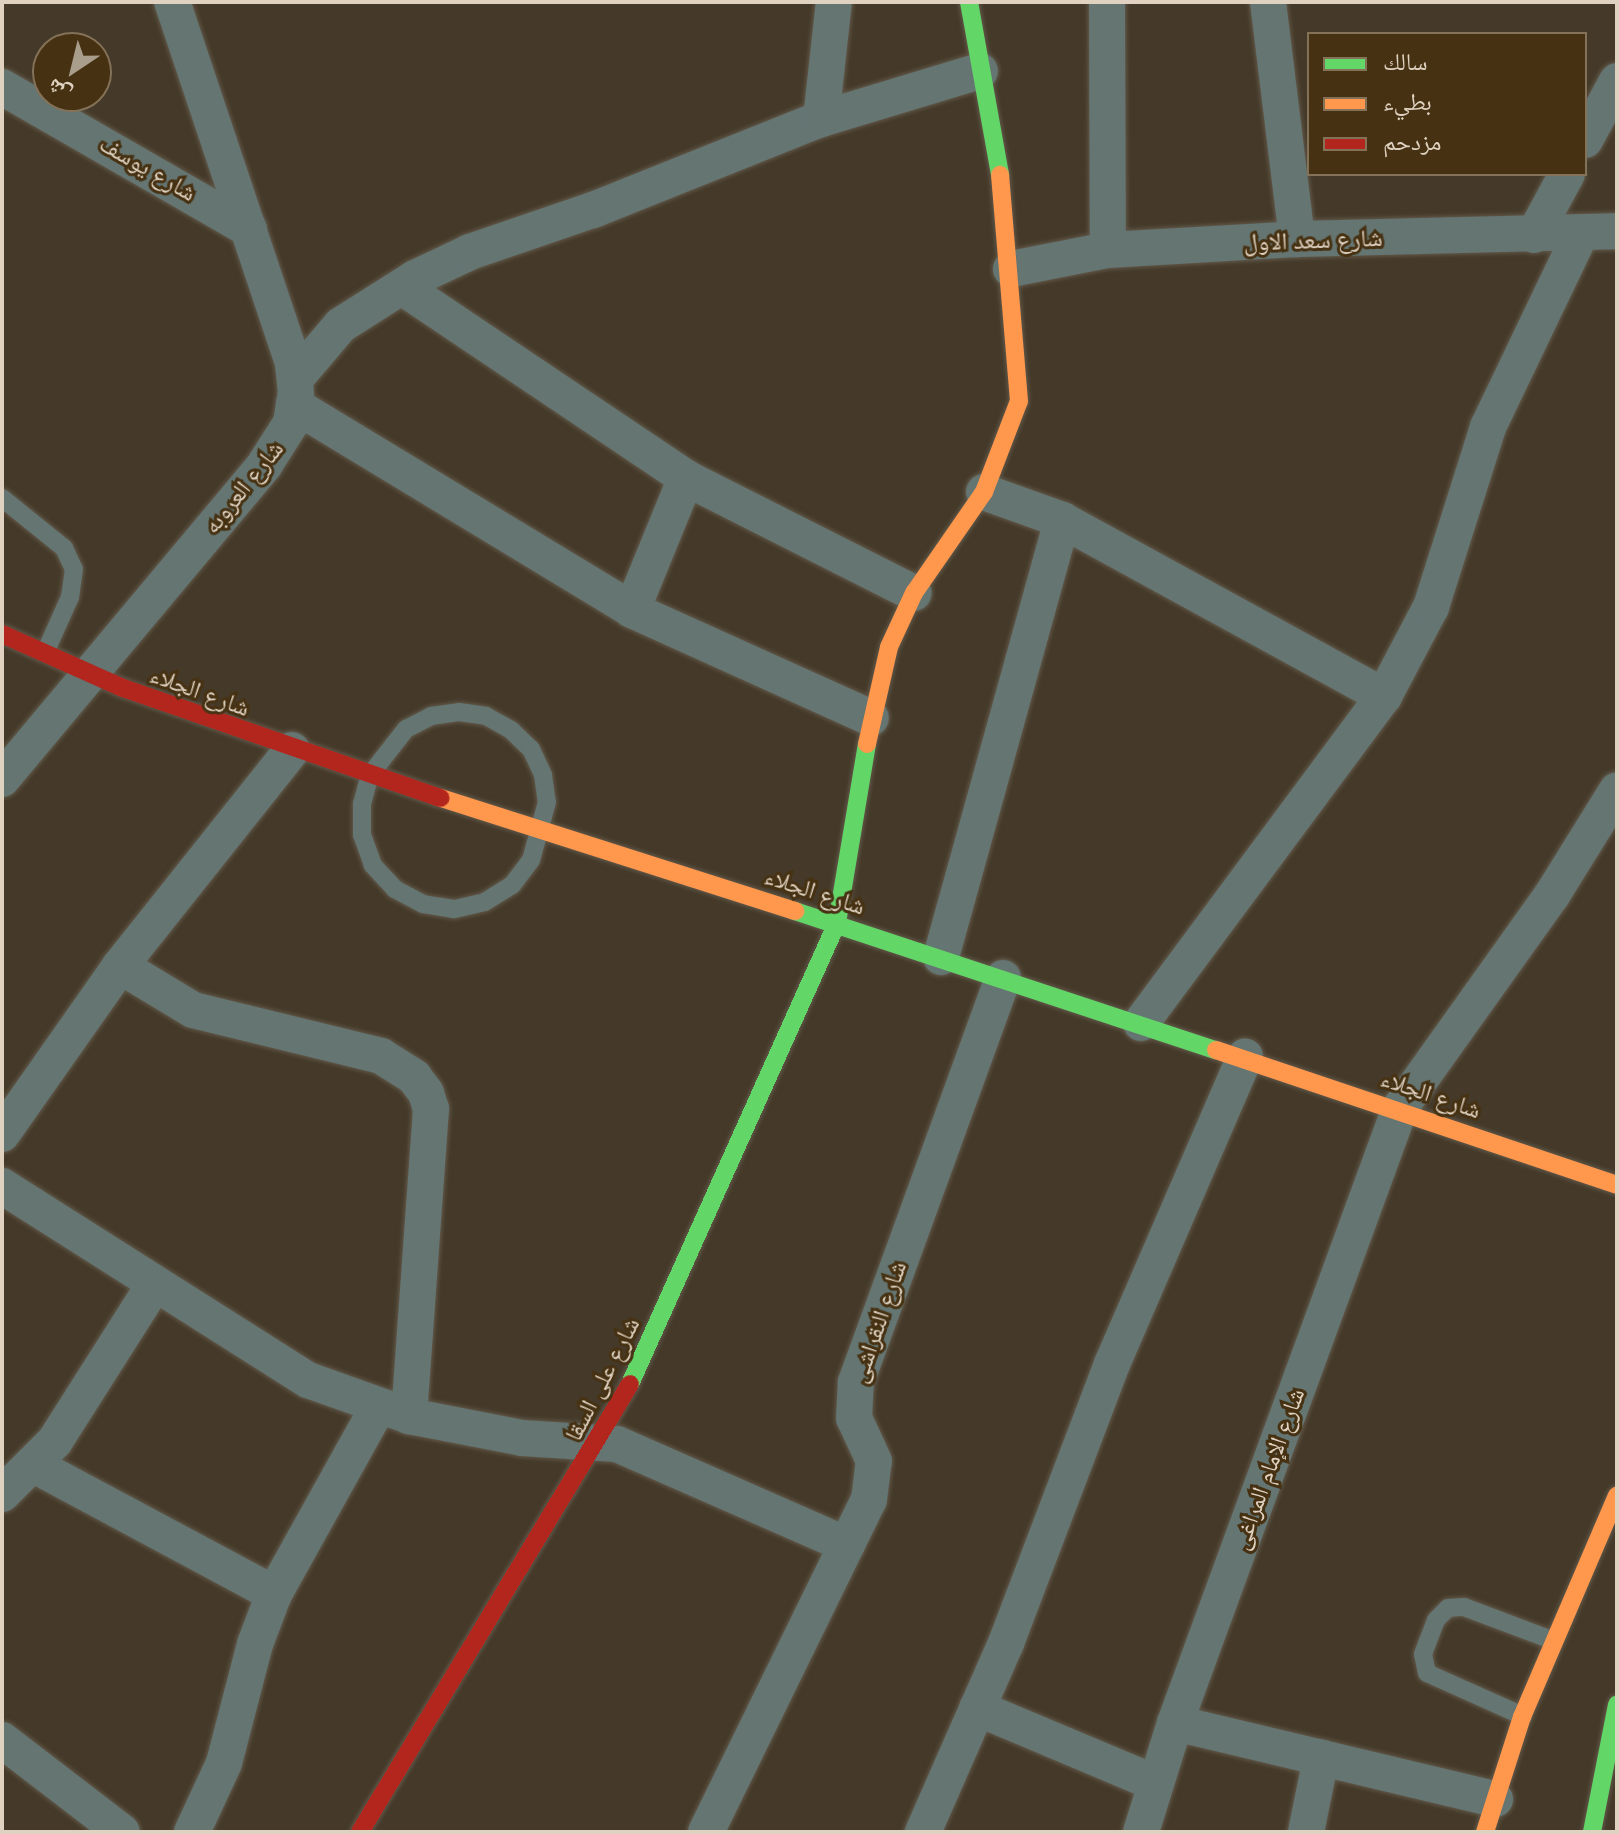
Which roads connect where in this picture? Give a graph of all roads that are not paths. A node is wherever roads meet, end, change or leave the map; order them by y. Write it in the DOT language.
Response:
graph roads {
  1 [pos="172,2"];
  2 [pos="834,2"];
  3 [pos="969,2"];
  4 [pos="1107,2"];
  5 [pos="1268,2"];
  6 [pos="980,71"];
  7 [pos="1617,81"];
  8 [pos="2,87"];
  9 [pos="821,119"];
  10 [pos="1587,136"];
  11 [pos="1566,176"];
  12 [pos="249,229"];
  13 [pos="1617,231"];
  14 [pos="1581,233"];
  15 [pos="1534,235"];
  16 [pos="1297,239"];
  17 [pos="1108,250"];
  18 [pos="1011,269"];
  19 [pos="402,287"];
  20 [pos="295,392"];
  21 [pos="686,478"];
  22 [pos="984,492"];
  23 [pos="2,498"];
  24 [pos="1062,520"];
  25 [pos="914,593"];
  26 [pos="632,610"];
  27 [pos="2,634"];
  28 [pos="45,653"];
  29 [pos="89,672"];
  30 [pos="1384,696"];
  31 [pos="871,718"];
  32 [pos="18,744"];
  33 [pos="292,750"];
  34 [pos="370,775"];
  35 [pos="2,779"];
  36 [pos="1617,790"];
  37 [pos="542,830"];
  38 [pos="837,923"];
  39 [pos="941,957"];
  40 [pos="120,966"];
  41 [pos="1003,978"];
  42 [pos="1141,1023"];
  43 [pos="1245,1057"];
  44 [pos="1400,1108"];
  45 [pos="2,1134"];
  46 [pos="1617,1185"];
  47 [pos="2,1186"];
  48 [pos="154,1285"];
  49 [pos="394,1412"];
  50 [pos="599,1441"];
  51 [pos="32,1464"];
  52 [pos="2,1494"];
  53 [pos="1617,1495"];
  54 [pos="847,1545"];
  55 [pos="274,1594"];
  56 [pos="1552,1640"];
  57 [pos="1617,1704"];
  58 [pos="977,1708"];
  59 [pos="1523,1716"];
  60 [pos="1175,1723"];
  61 [pos="7,1754"];
  62 [pos="1321,1758"];
  63 [pos="1155,1783"];
  64 [pos="1596,1796"];
  65 [pos="1490,1816"];
  66 [pos="1574,1824"];
  67 [pos="122,1832"];
  68 [pos="192,1832"];
  69 [pos="360,1832"];
  70 [pos="706,1832"];
  71 [pos="923,1832"];
  72 [pos="1141,1832"];
  73 [pos="1306,1832"];
  74 [pos="1592,1832"];
  1 -- 12 [label="street"];
  2 -- 9 [label="street"];
  3 -- 6 [label="street, شارع على السقا"];
  4 -- 17 [label="street"];
  5 -- 16 [label="street"];
  6 -- 9 [label="street, شارع العروبه"];
  6 -- 18 [label="street, شارع على السقا"];
  7 -- 10 [label="street"];
  8 -- 12 [label="street, شارع يوسف"];
  9 -- 19 [label="street, شارع العروبه"];
  11 -- 15 [label="street"];
  12 -- 20 [label="street"];
  13 -- 14 [label="street, شارع سعد الاول"];
  14 -- 15 [label="street, شارع سعد الاول"];
  14 -- 30 [label="street"];
  15 -- 16 [label="street, شارع سعد الاول"];
  16 -- 17 [label="street, شارع سعد الاول"];
  17 -- 18 [label="street, شارع سعد الاول"];
  18 -- 22 [label="street, شارع على السقا"];
  19 -- 20 [label="street, شارع العروبه"];
  19 -- 21 [label="street"];
  20 -- 26 [label="street"];
  20 -- 29 [label="street, شارع العروبه"];
  21 -- 25 [label="street"];
  21 -- 26 [label="street"];
  22 -- 24 [label="street"];
  22 -- 25 [label="street, شارع على السقا"];
  23 -- 28 [label="lane"];
  24 -- 30 [label="street"];
  24 -- 39 [label="street"];
  25 -- 31 [label="street, شارع على السقا"];
  26 -- 31 [label="street"];
  27 -- 28 [label="street, شارع الجلاء"];
  28 -- 29 [label="street, شارع الجلاء"];
  29 -- 32 [label="street, شارع العروبه"];
  29 -- 33 [label="street, شارع الجلاء"];
  30 -- 42 [label="street"];
  31 -- 38 [label="street, شارع على السقا"];
  32 -- 35 [label="street, شارع العروبه"];
  33 -- 34 [label="street, شارع الجلاء"];
  33 -- 40 [label="street"];
  34 -- 37 [label="street, شارع الجلاء"];
  34 -- 37 [label="lane"];
  34 -- 37 [label="lane"];
  36 -- 44 [label="street, شارع الإمام المراغى"];
  37 -- 38 [label="street, شارع الجلاء"];
  38 -- 39 [label="street, شارع الجلاء"];
  38 -- 50 [label="street, شارع على السقا"];
  39 -- 41 [label="street, شارع الجلاء"];
  40 -- 45 [label="street"];
  40 -- 49 [label="street"];
  41 -- 42 [label="street, شارع الجلاء"];
  41 -- 54 [label="street, شارع النقراشى"];
  42 -- 43 [label="street, شارع الجلاء"];
  43 -- 44 [label="street, شارع الجلاء"];
  43 -- 58 [label="street"];
  44 -- 46 [label="street, شارع الجلاء"];
  44 -- 60 [label="street, شارع الإمام المراغى"];
  47 -- 48 [label="street"];
  48 -- 49 [label="street"];
  48 -- 51 [label="street"];
  49 -- 50 [label="street"];
  49 -- 55 [label="street"];
  50 -- 54 [label="street"];
  50 -- 69 [label="street, شارع على السقا"];
  51 -- 52 [label="street"];
  51 -- 55 [label="street"];
  53 -- 56 [label="street"];
  54 -- 70 [label="street, شارع النقراشى"];
  55 -- 68 [label="street"];
  56 -- 59 [label="street"];
  56 -- 59 [label="lane"];
  57 -- 64 [label="street"];
  58 -- 63 [label="street"];
  58 -- 71 [label="street"];
  59 -- 65 [label="street"];
  60 -- 62 [label="street"];
  60 -- 63 [label="street, شارع الإمام المراغى"];
  61 -- 67 [label="street"];
  62 -- 65 [label="street"];
  62 -- 73 [label="street"];
  63 -- 72 [label="street, شارع الإمام المراغى"];
  64 -- 66 [label="street"];
  64 -- 74 [label="street"];
}
